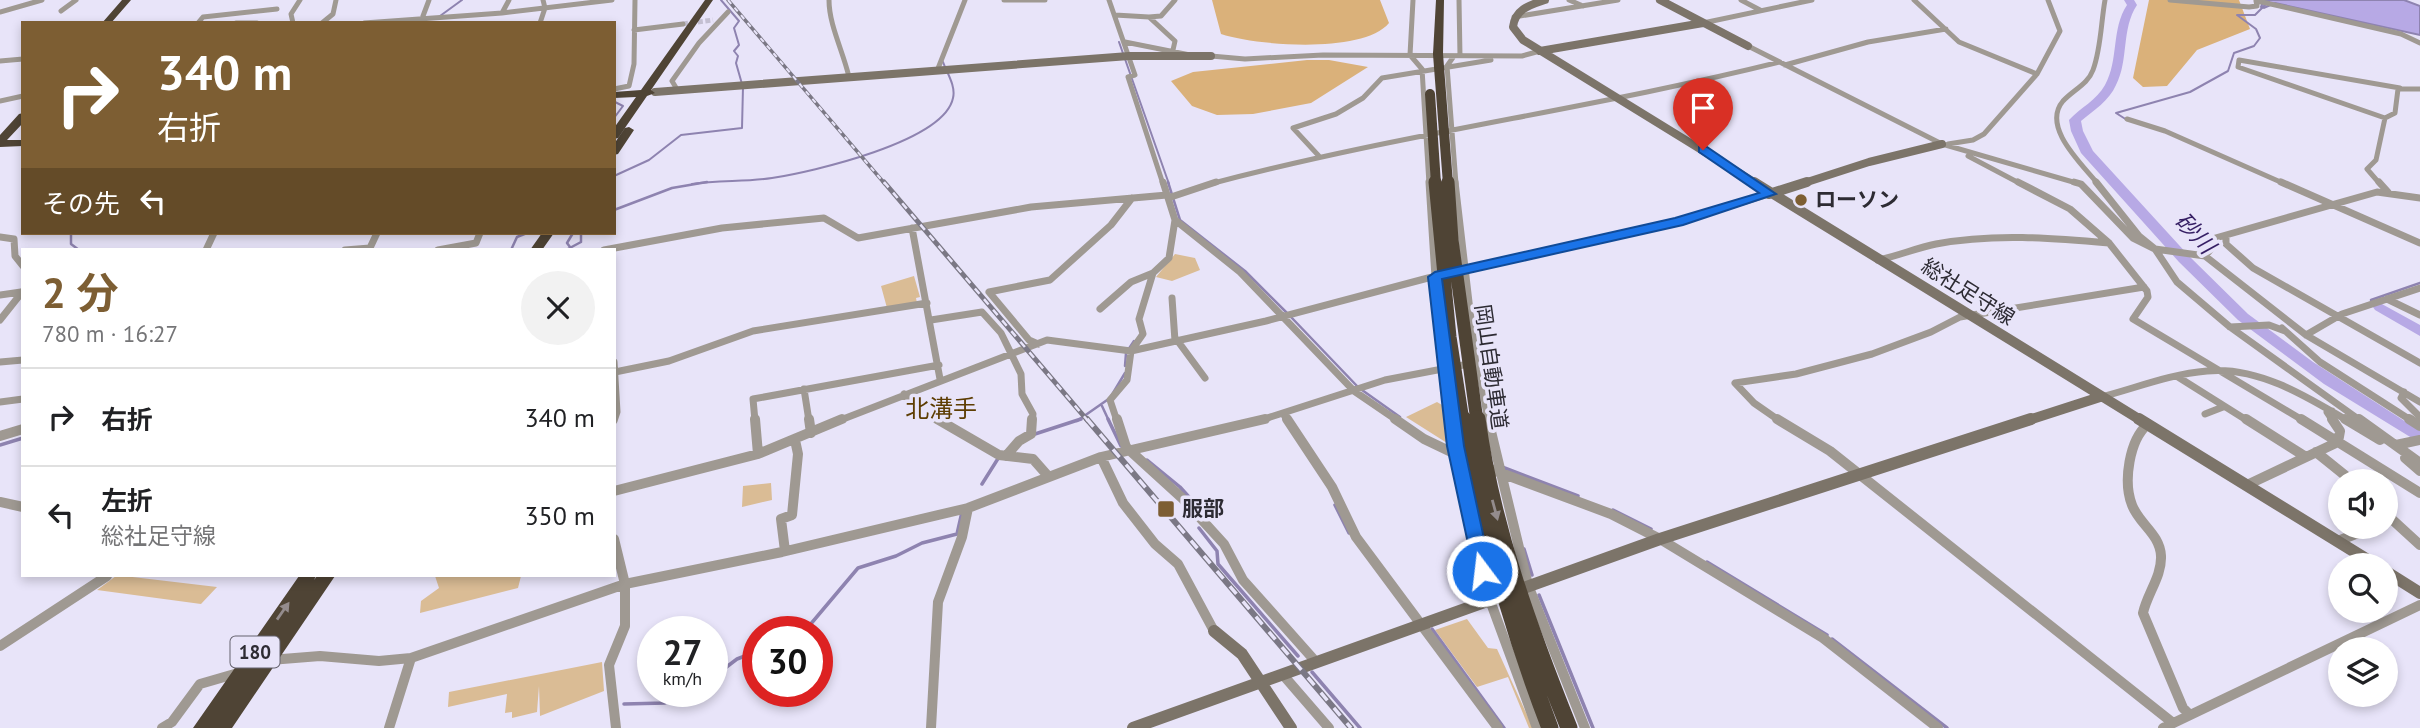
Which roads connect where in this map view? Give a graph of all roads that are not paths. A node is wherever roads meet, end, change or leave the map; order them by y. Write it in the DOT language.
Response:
graph roads {
  1 [pos="42,0"];
  2 [pos="76,0"];
  3 [pos="127,0"];
  4 [pos="263,0"];
  5 [pos="300,0"];
  6 [pos="336,0"];
  7 [pos="429,0"];
  8 [pos="509,0"];
  9 [pos="543,0"];
  10 [pos="612,0"];
  11 [pos="635,0"];
  12 [pos="709,0"];
  13 [pos="829,0"];
  14 [pos="965,0"];
  15 [pos="1004,0"];
  16 [pos="1045,0"];
  17 [pos="1110,0"];
  18 [pos="1175,0"];
  19 [pos="1413,0"];
  20 [pos="1432,0"];
  21 [pos="1440,0"];
  22 [pos="1459,0"];
  23 [pos="1545,0"];
  24 [pos="1569,0"];
  25 [pos="1618,0"];
  26 [pos="1660,0"];
  27 [pos="1741,0"];
  28 [pos="1812,0"];
  29 [pos="1914,0"];
  30 [pos="2048,0"];
  31 [pos="2105,0"];
  32 [pos="2170,0"];
  33 [pos="248,2"];
  34 [pos="1583,6"];
  35 [pos="545,8"];
  36 [pos="277,9"];
  37 [pos="1760,10"];
  38 [pos="61,11"];
  39 [pos="255,11"];
  40 [pos="0,12"];
  41 [pos="729,12"];
  42 [pos="240,13"];
  43 [pos="502,13"];
  44 [pos="442,15"];
  45 [pos="1115,15"];
  46 [pos="423,16"];
  47 [pos="1149,17"];
  48 [pos="1514,17"];
  49 [pos="108,21"];
  50 [pos="200,21"];
  51 [pos="236,21"];
  52 [pos="293,21"];
  53 [pos="324,21"];
  54 [pos="381,21"];
  55 [pos="434,21"];
  56 [pos="541,21"];
  57 [pos="1703,23"];
  58 [pos="683,24"];
  59 [pos="1946,29"];
  60 [pos="634,30"];
  61 [pos="1125,42"];
  62 [pos="2420,43"];
  63 [pos="1748,46"];
  64 [pos="1173,50"];
  65 [pos="1540,51"];
  66 [pos="1190,55"];
  67 [pos="1410,55"];
  68 [pos="1511,55"];
  69 [pos="1127,56"];
  70 [pos="1211,56"];
  71 [pos="1457,56"];
  72 [pos="21,58"];
  73 [pos="1438,58"];
  74 [pos="0,61"];
  75 [pos="1783,63"];
  76 [pos="938,71"];
  77 [pos="1422,71"];
  78 [pos="2036,74"];
  79 [pos="849,77"];
  80 [pos="2400,88"];
  81 [pos="616,89"];
  82 [pos="2420,89"];
  83 [pos="678,90"];
  84 [pos="650,93"];
  85 [pos="616,95"];
  86 [pos="21,96"];
  87 [pos="1619,98"];
  88 [pos="0,101"];
  89 [pos="21,118"];
  90 [pos="2385,118"];
  91 [pos="2127,119"];
  92 [pos="1451,129"];
  93 [pos="616,134"];
  94 [pos="1424,134"];
  95 [pos="1,141"];
  96 [pos="21,141"];
  97 [pos="1942,144"];
  98 [pos="616,149"];
  99 [pos="1969,153"];
  100 [pos="1318,155"];
  101 [pos="2388,192"];
  102 [pos="1769,194"];
  103 [pos="1171,197"];
  104 [pos="1132,198"];
  105 [pos="2420,198"];
  106 [pos="2333,206"];
  107 [pos="1175,220"];
  108 [pos="912,228"];
  109 [pos="479,235"];
  110 [pos="0,237"];
  111 [pos="2226,237"];
  112 [pos="2109,243"];
  113 [pos="2420,243"];
  114 [pos="449,248"];
  115 [pos="615,248"];
  116 [pos="2159,249"];
  117 [pos="2205,256"];
  118 [pos="1878,260"];
  119 [pos="21,264"];
  120 [pos="1465,270"];
  121 [pos="1153,273"];
  122 [pos="1435,277"];
  123 [pos="2144,287"];
  124 [pos="2420,288"];
  125 [pos="21,291"];
  126 [pos="21,294"];
  127 [pos="0,295"];
  128 [pos="1172,298"];
  129 [pos="2387,299"];
  130 [pos="927,303"];
  131 [pos="1100,309"];
  132 [pos="1285,313"];
  133 [pos="1969,315"];
  134 [pos="2420,315"];
  135 [pos="2340,316"];
  136 [pos="0,320"];
  137 [pos="931,320"];
  138 [pos="2230,327"];
  139 [pos="2282,328"];
  140 [pos="2306,335"];
  141 [pos="1176,341"];
  142 [pos="2319,343"];
  143 [pos="1038,344"];
  144 [pos="1128,351"];
  145 [pos="1011,353"];
  146 [pos="21,360"];
  147 [pos="0,362"];
  148 [pos="1479,362"];
  149 [pos="2420,363"];
  150 [pos="939,365"];
  151 [pos="1444,368"];
  152 [pos="2220,369"];
  153 [pos="616,372"];
  154 [pos="2178,377"];
  155 [pos="1205,378"];
  156 [pos="940,379"];
  157 [pos="804,389"];
  158 [pos="1358,389"];
  159 [pos="616,392"];
  160 [pos="2404,392"];
  161 [pos="904,394"];
  162 [pos="2100,397"];
  163 [pos="21,399"];
  164 [pos="0,402"];
  165 [pos="2420,402"];
  166 [pos="2223,407"];
  167 [pos="2332,411"];
  168 [pos="2205,414"];
  169 [pos="616,415"];
  170 [pos="1284,415"];
  171 [pos="2420,417"];
  172 [pos="2148,424"];
  173 [pos="2420,426"];
  174 [pos="21,430"];
  175 [pos="811,433"];
  176 [pos="0,436"];
  177 [pos="795,440"];
  178 [pos="2420,440"];
  179 [pos="2338,442"];
  180 [pos="2396,445"];
  181 [pos="1456,451"];
  182 [pos="1130,452"];
  183 [pos="2316,452"];
  184 [pos="758,454"];
  185 [pos="1006,456"];
  186 [pos="1101,457"];
  187 [pos="2306,457"];
  188 [pos="2420,463"];
  189 [pos="1497,468"];
  190 [pos="2337,469"];
  191 [pos="2420,471"];
  192 [pos="1859,475"];
  193 [pos="1048,476"];
  194 [pos="2247,485"];
  195 [pos="616,490"];
  196 [pos="2420,493"];
  197 [pos="0,502"];
  198 [pos="21,507"];
  199 [pos="968,508"];
  200 [pos="2398,526"];
  201 [pos="1660,539"];
  202 [pos="2343,539"];
  203 [pos="2338,541"];
  204 [pos="2420,545"];
  205 [pos="616,547"];
  206 [pos="785,551"];
  207 [pos="2357,553"];
  208 [pos="105,577"];
  209 [pos="307,577"];
  210 [pos="325,577"];
  211 [pos="2398,579"];
  212 [pos="625,584"];
  213 [pos="1529,587"];
  214 [pos="2420,593"];
  215 [pos="1490,602"];
  216 [pos="2420,605"];
  217 [pos="1424,626"];
  218 [pos="1214,631"];
  219 [pos="0,646"];
  220 [pos="411,658"];
  221 [pos="268,660"];
  222 [pos="1316,662"];
  223 [pos="242,672"];
  224 [pos="1284,676"];
  225 [pos="1262,682"];
  226 [pos="2189,715"];
  227 [pos="2168,726"];
  228 [pos="162,728"];
  229 [pos="203,728"];
  230 [pos="222,728"];
  231 [pos="389,728"];
  232 [pos="616,728"];
  233 [pos="931,728"];
  234 [pos="1133,728"];
  235 [pos="1291,728"];
  236 [pos="1329,728"];
  237 [pos="1498,728"];
  238 [pos="1536,728"];
  239 [pos="1550,728"];
  240 [pos="1569,728"];
  241 [pos="1585,728"];
  242 [pos="1938,728"];
  1 -- 40 [label="street"];
  2 -- 38 [label="street"];
  3 -- 49 [label="highway"];
  4 -- 39 [label="street"];
  5 -- 52 [label="street"];
  6 -- 53 [label="street"];
  7 -- 46 [label="street"];
  8 -- 43 [label="street"];
  9 -- 35 [label="street"];
  10 -- 35 [label="street"];
  11 -- 60 [label="street"];
  12 -- 84 [label="highway"];
  13 -- 79 [label="street"];
  14 -- 76 [label="street"];
  15 -- 16 [label="street"];
  17 -- 45 [label="street"];
  18 -- 47 [label="street"];
  19 -- 67 [label="street"];
  20 -- 73 [label="highway, 岡山自動車道"];
  21 -- 73 [label="highway, 岡山自動車道"];
  22 -- 71 [label="street"];
  23 -- 48 [label="street"];
  24 -- 34 [label="street"];
  25 -- 34 [label="street"];
  26 -- 57 [label="street"];
  27 -- 37 [label="street"];
  28 -- 37 [label="street"];
  29 -- 59 [label="street"];
  30 -- 78 [label="street"];
  31 -- 116 [label="street"];
  32 -- 62 [label="street"];
  33 -- 42 [label="street"];
  34 -- 48 [label="street"];
  35 -- 43 [label="street"];
  35 -- 56 [label="street"];
  36 -- 39 [label="street"];
  37 -- 57 [label="street"];
  39 -- 42 [label="street"];
  41 -- 83 [label="street"];
  42 -- 50 [label="street"];
  42 -- 51 [label="street"];
  43 -- 44 [label="street"];
  44 -- 46 [label="street"];
  44 -- 55 [label="street"];
  45 -- 47 [label="street"];
  45 -- 61 [label="street"];
  46 -- 54 [label="street"];
  47 -- 64 [label="street"];
  48 -- 65 [label="street, 総社足守線"];
  57 -- 63 [label="street"];
  57 -- 65 [label="street"];
  58 -- 60 [label="street"];
  59 -- 75 [label="street"];
  59 -- 78 [label="street"];
  60 -- 81 [label="street"];
  61 -- 64 [label="street"];
  61 -- 69 [label="street"];
  63 -- 75 [label="street"];
  64 -- 66 [label="street"];
  65 -- 68 [label="street"];
  65 -- 87 [label="street, 総社足守線"];
  66 -- 69 [label="street"];
  66 -- 70 [label="street"];
  67 -- 70 [label="street"];
  67 -- 71 [label="street"];
  67 -- 77 [label="street"];
  68 -- 71 [label="street"];
  68 -- 73 [label="street"];
  69 -- 76 [label="street"];
  69 -- 103 [label="street"];
  71 -- 73 [label="street"];
  72 -- 74 [label="street"];
  73 -- 77 [label="street"];
  73 -- 92 [label="street"];
  73 -- 239 [label="highway, 岡山自動車道, bridge"];
  73 -- 240 [label="highway, 岡山自動車道, one-way, bridge"];
  75 -- 87 [label="street"];
  75 -- 97 [label="street"];
  76 -- 79 [label="street"];
  77 -- 94 [label="street"];
  77 -- 100 [label="street"];
  78 -- 97 [label="street"];
  79 -- 83 [label="street"];
  80 -- 82 [label="street"];
  80 -- 90 [label="street"];
  80 -- 90 [label="street"];
  83 -- 84 [label="street"];
  84 -- 85 [label="highway"];
  84 -- 93 [label="highway"];
  84 -- 98 [label="highway"];
  86 -- 88 [label="street"];
  87 -- 92 [label="street"];
  87 -- 102 [label="street, 総社足守線"];
  89 -- 95 [label="highway"];
  90 -- 101 [label="street"];
  91 -- 106 [label="street"];
  92 -- 94 [label="street"];
  92 -- 120 [label="street"];
  94 -- 100 [label="street"];
  94 -- 122 [label="street"];
  95 -- 96 [label="highway"];
  97 -- 99 [label="street"];
  97 -- 102 [label="street"];
  99 -- 112 [label="street"];
  99 -- 116 [label="street"];
  100 -- 103 [label="street"];
  101 -- 105 [label="street"];
  101 -- 106 [label="street"];
  102 -- 118 [label="street, 総社足守線"];
  102 -- 120 [label="street"];
  103 -- 104 [label="street"];
  103 -- 107 [label="street"];
  104 -- 108 [label="street"];
  104 -- 143 [label="street"];
  106 -- 111 [label="street"];
  106 -- 113 [label="street"];
  107 -- 121 [label="street"];
  107 -- 132 [label="street"];
  108 -- 115 [label="street"];
  108 -- 130 [label="street"];
  109 -- 114 [label="street"];
  110 -- 119 [label="street"];
  111 -- 117 [label="street"];
  111 -- 135 [label="street"];
  112 -- 118 [label="street"];
  112 -- 123 [label="street"];
  116 -- 117 [label="street"];
  116 -- 138 [label="street"];
  117 -- 140 [label="street"];
  118 -- 133 [label="street, 総社足守線"];
  120 -- 122 [label="street"];
  120 -- 148 [label="street"];
  121 -- 131 [label="street"];
  121 -- 144 [label="street"];
  122 -- 132 [label="street"];
  122 -- 151 [label="street"];
  123 -- 133 [label="street"];
  123 -- 152 [label="street"];
  124 -- 129 [label="street"];
  125 -- 127 [label="street"];
  126 -- 136 [label="street"];
  128 -- 141 [label="street"];
  129 -- 134 [label="street"];
  129 -- 135 [label="street"];
  130 -- 137 [label="street"];
  130 -- 153 [label="street"];
  132 -- 141 [label="street"];
  132 -- 158 [label="street"];
  133 -- 162 [label="street, 総社足守線"];
  133 -- 192 [label="street"];
  135 -- 140 [label="street"];
  135 -- 149 [label="street"];
  137 -- 145 [label="street"];
  137 -- 150 [label="street"];
  138 -- 139 [label="street"];
  138 -- 180 [label="street"];
  139 -- 142 [label="street"];
  139 -- 173 [label="street"];
  140 -- 142 [label="street"];
  141 -- 144 [label="street"];
  141 -- 155 [label="street"];
  142 -- 160 [label="street"];
  143 -- 144 [label="street"];
  143 -- 145 [label="street"];
  144 -- 182 [label="street"];
  145 -- 156 [label="street"];
  145 -- 185 [label="street"];
  146 -- 147 [label="street"];
  148 -- 151 [label="street"];
  148 -- 189 [label="street"];
  150 -- 156 [label="street"];
  150 -- 157 [label="street"];
  151 -- 158 [label="street"];
  151 -- 181 [label="street"];
  152 -- 154 [label="street"];
  152 -- 167 [label="street"];
  152 -- 179 [label="street"];
  154 -- 162 [label="street"];
  154 -- 166 [label="street"];
  156 -- 161 [label="street"];
  157 -- 175 [label="street"];
  157 -- 184 [label="street"];
  158 -- 170 [label="street"];
  158 -- 181 [label="street"];
  159 -- 169 [label="street"];
  160 -- 165 [label="street"];
  160 -- 171 [label="street"];
  161 -- 175 [label="street"];
  161 -- 185 [label="street"];
  162 -- 172 [label="street, 総社足守線"];
  162 -- 192 [label="street"];
  163 -- 164 [label="street"];
  166 -- 168 [label="street"];
  166 -- 187 [label="street"];
  167 -- 179 [label="street"];
  167 -- 180 [label="street"];
  170 -- 182 [label="street"];
  170 -- 217 [label="street"];
  172 -- 194 [label="street, 総社足守線"];
  172 -- 226 [label="street"];
  174 -- 176 [label="street"];
  175 -- 177 [label="street"];
  177 -- 184 [label="street"];
  177 -- 206 [label="street"];
  178 -- 180 [label="street"];
  179 -- 183 [label="street"];
  179 -- 196 [label="street"];
  180 -- 188 [label="street"];
  180 -- 191 [label="street"];
  181 -- 189 [label="street"];
  181 -- 215 [label="street"];
  182 -- 186 [label="street"];
  182 -- 222 [label="street"];
  183 -- 187 [label="street"];
  183 -- 190 [label="street"];
  184 -- 195 [label="street"];
  185 -- 193 [label="street"];
  186 -- 193 [label="street"];
  186 -- 218 [label="street"];
  187 -- 194 [label="street"];
  189 -- 201 [label="street"];
  189 -- 213 [label="street"];
  192 -- 201 [label="street"];
  192 -- 227 [label="street"];
  193 -- 199 [label="street"];
  194 -- 203 [label="street, 総社足守線"];
  197 -- 198 [label="street"];
  199 -- 206 [label="street"];
  199 -- 233 [label="street"];
  200 -- 204 [label="street"];
  201 -- 213 [label="street"];
  201 -- 242 [label="street"];
  202 -- 203 [label="street"];
  203 -- 207 [label="street, 総社足守線"];
  205 -- 212 [label="street"];
  206 -- 212 [label="street"];
  208 -- 219 [label="street"];
  223 -- 209 [label="highway, 180, one-way"];
  210 -- 221 [label="highway, 180"];
  211 -- 214 [label="street"];
  212 -- 220 [label="street"];
  212 -- 232 [label="street"];
  213 -- 215 [label="street"];
  213 -- 241 [label="street"];
  215 -- 217 [label="street"];
  215 -- 238 [label="street"];
  216 -- 226 [label="street"];
  217 -- 222 [label="street"];
  217 -- 237 [label="street"];
  218 -- 225 [label="street"];
  220 -- 221 [label="street"];
  220 -- 231 [label="street"];
  221 -- 223 [label="street"];
  221 -- 230 [label="highway, 180"];
  222 -- 224 [label="street"];
  223 -- 228 [label="street"];
  223 -- 229 [label="highway, 180"];
  224 -- 225 [label="street"];
  224 -- 236 [label="street"];
  225 -- 234 [label="street"];
  225 -- 235 [label="street"];
  226 -- 227 [label="street"];
}
